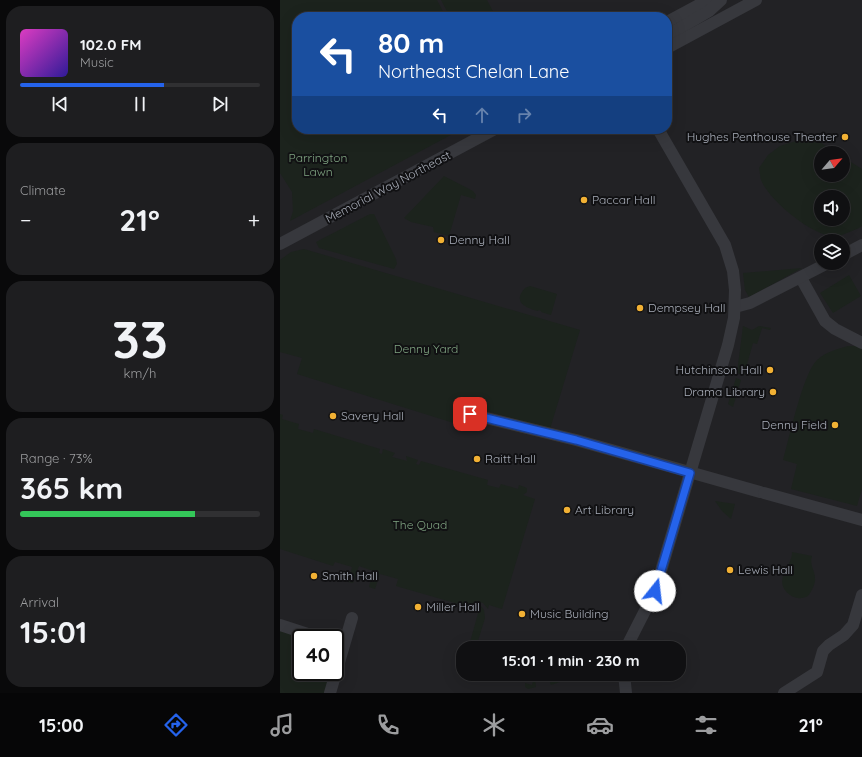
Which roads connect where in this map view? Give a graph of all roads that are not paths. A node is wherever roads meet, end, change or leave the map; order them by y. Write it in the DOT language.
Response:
graph roads {
  1 [pos="708,0"];
  2 [pos="721,0"];
  3 [pos="756,0"];
  4 [pos="672,19"];
  5 [pos="672,33"];
  6 [pos="672,45"];
  7 [pos="486,134"];
  8 [pos="661,134"];
  9 [pos="280,244"];
  10 [pos="862,245"];
  11 [pos="850,251"];
  12 [pos="815,270"];
  13 [pos="801,278"];
  14 [pos="735,306"];
  15 [pos="862,343"];
  16 [pos="470,414"];
  17 [pos="690,473"];
  18 [pos="862,520"];
  19 [pos="862,594"];
  20 [pos="352,618"];
  21 [pos="280,625"];
  22 [pos="292,629"];
  23 [pos="344,634"];
  24 [pos="630,641"];
  25 [pos="332,681"];
  26 [pos="625,681"];
  27 [pos="330,693"];
  28 [pos="626,693"];
  29 [pos="784,693"];
  1 -- 4 [label="street"];
  2 -- 5 [label="street"];
  3 -- 6 [label="street"];
  7 -- 9 [label="street, Memorial Way Northeast"];
  8 -- 14 [label="street"];
  10 -- 11 [label="street"];
  12 -- 13 [label="street"];
  13 -- 14 [label="street"];
  13 -- 15 [label="street"];
  14 -- 17 [label="street"];
  16 -- 17 [label="street"];
  17 -- 18 [label="street"];
  17 -- 24 [label="street"];
  19 -- 29 [label="street"];
  20 -- 23 [label="street"];
  21 -- 22 [label="street"];
  25 -- 27 [label="street"];
  26 -- 28 [label="street"];
}
